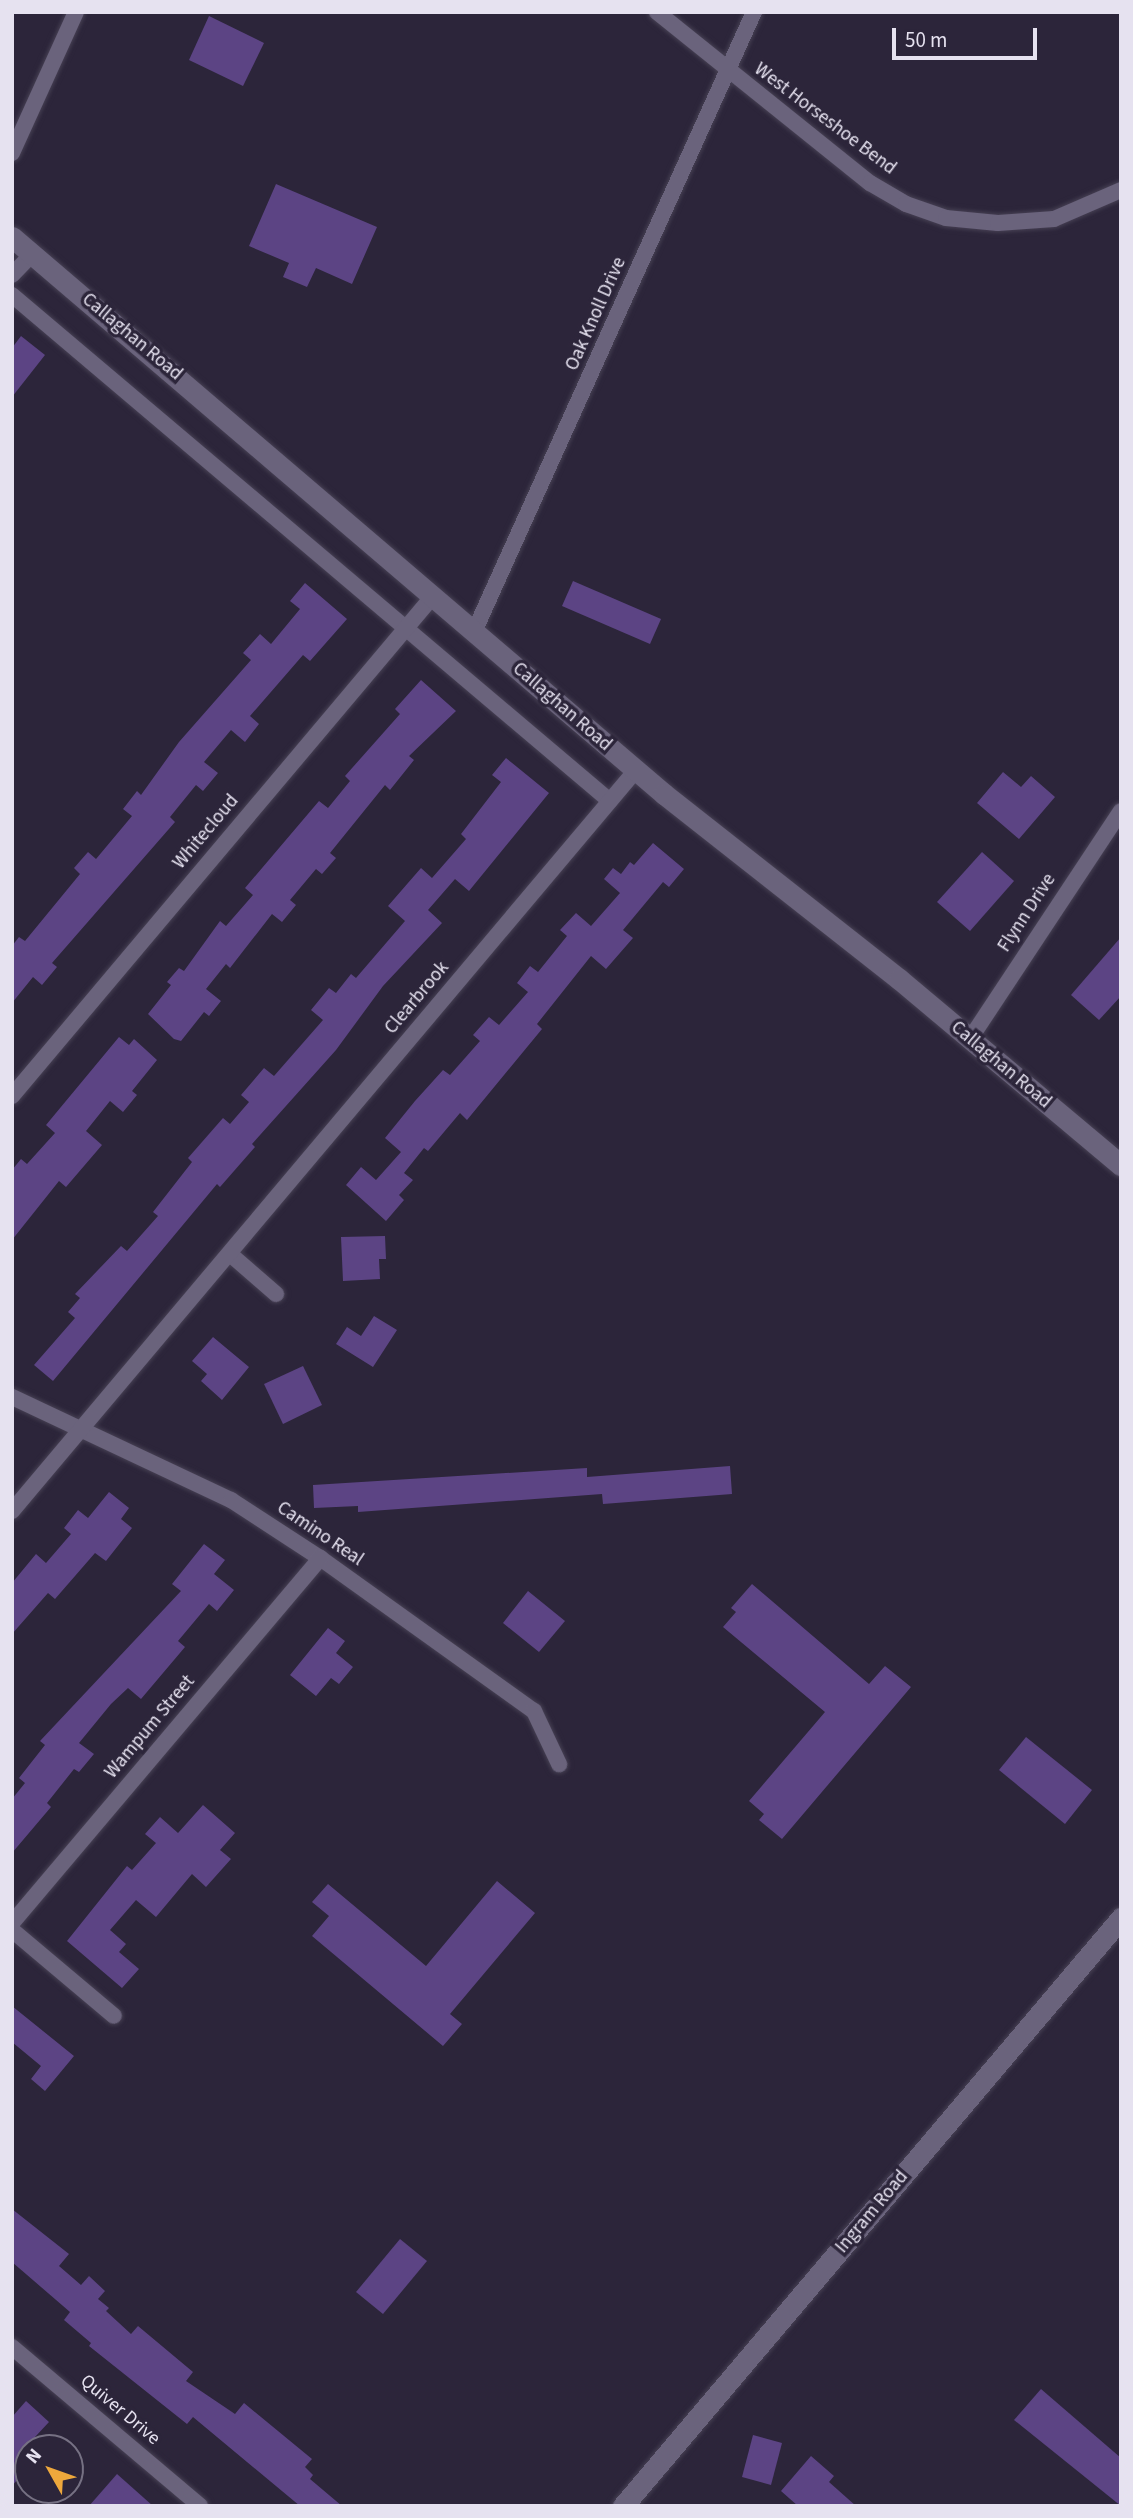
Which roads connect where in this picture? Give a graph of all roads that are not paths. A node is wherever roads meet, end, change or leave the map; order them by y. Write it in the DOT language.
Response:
graph roads {
  1 [pos="76,12"];
  2 [pos="657,12"];
  3 [pos="754,12"];
  4 [pos="727,71"];
  5 [pos="12,153"];
  6 [pos="1121,190"];
  7 [pos="12,237"];
  8 [pos="33,253"];
  9 [pos="12,275"];
  10 [pos="12,295"];
  11 [pos="433,596"];
  12 [pos="407,627"];
  13 [pos="474,632"];
  14 [pos="636,770"];
  15 [pos="610,801"];
  16 [pos="1121,811"];
  17 [pos="970,1038"];
  18 [pos="12,1096"];
  19 [pos="1121,1165"];
  20 [pos="230,1254"];
  21 [pos="276,1294"];
  22 [pos="12,1397"];
  23 [pos="82,1428"];
  24 [pos="12,1511"];
  25 [pos="320,1558"];
  26 [pos="559,1764"];
  27 [pos="1121,1918"];
  28 [pos="12,1923"];
  29 [pos="12,1930"];
  30 [pos="114,2016"];
  31 [pos="12,2347"];
  32 [pos="200,2506"];
  33 [pos="623,2506"];
  1 -- 5 [label="street"];
  2 -- 4 [label="street, West Horseshoe Bend"];
  3 -- 4 [label="street, Oak Knoll Drive"];
  4 -- 6 [label="street, West Horseshoe Bend"];
  4 -- 13 [label="street, Oak Knoll Drive"];
  7 -- 8 [label="main road, Callaghan Road"];
  8 -- 9 [label="street"];
  8 -- 11 [label="main road, Callaghan Road"];
  10 -- 12 [label="street, Callaghan Road"];
  11 -- 12 [label="street, Whitecloud"];
  11 -- 13 [label="main road, Callaghan Road"];
  12 -- 15 [label="street, Callaghan Road"];
  12 -- 18 [label="street, Whitecloud"];
  13 -- 14 [label="main road, Callaghan Road"];
  14 -- 15 [label="street, Clearbrook"];
  14 -- 17 [label="main road, Callaghan Road"];
  15 -- 20 [label="street, Clearbrook"];
  16 -- 17 [label="street, Flynn Drive"];
  17 -- 19 [label="main road, Callaghan Road"];
  20 -- 21 [label="street"];
  20 -- 23 [label="street, Clearbrook"];
  22 -- 23 [label="street, Camino Real"];
  23 -- 24 [label="street, Clearbrook"];
  23 -- 25 [label="street, Camino Real"];
  25 -- 26 [label="street, Camino Real"];
  25 -- 28 [label="street, Wampum Street"];
  27 -- 33 [label="main road, Ingram Road"];
  29 -- 30 [label="street"];
  31 -- 32 [label="street, Quiver Drive"];
}
